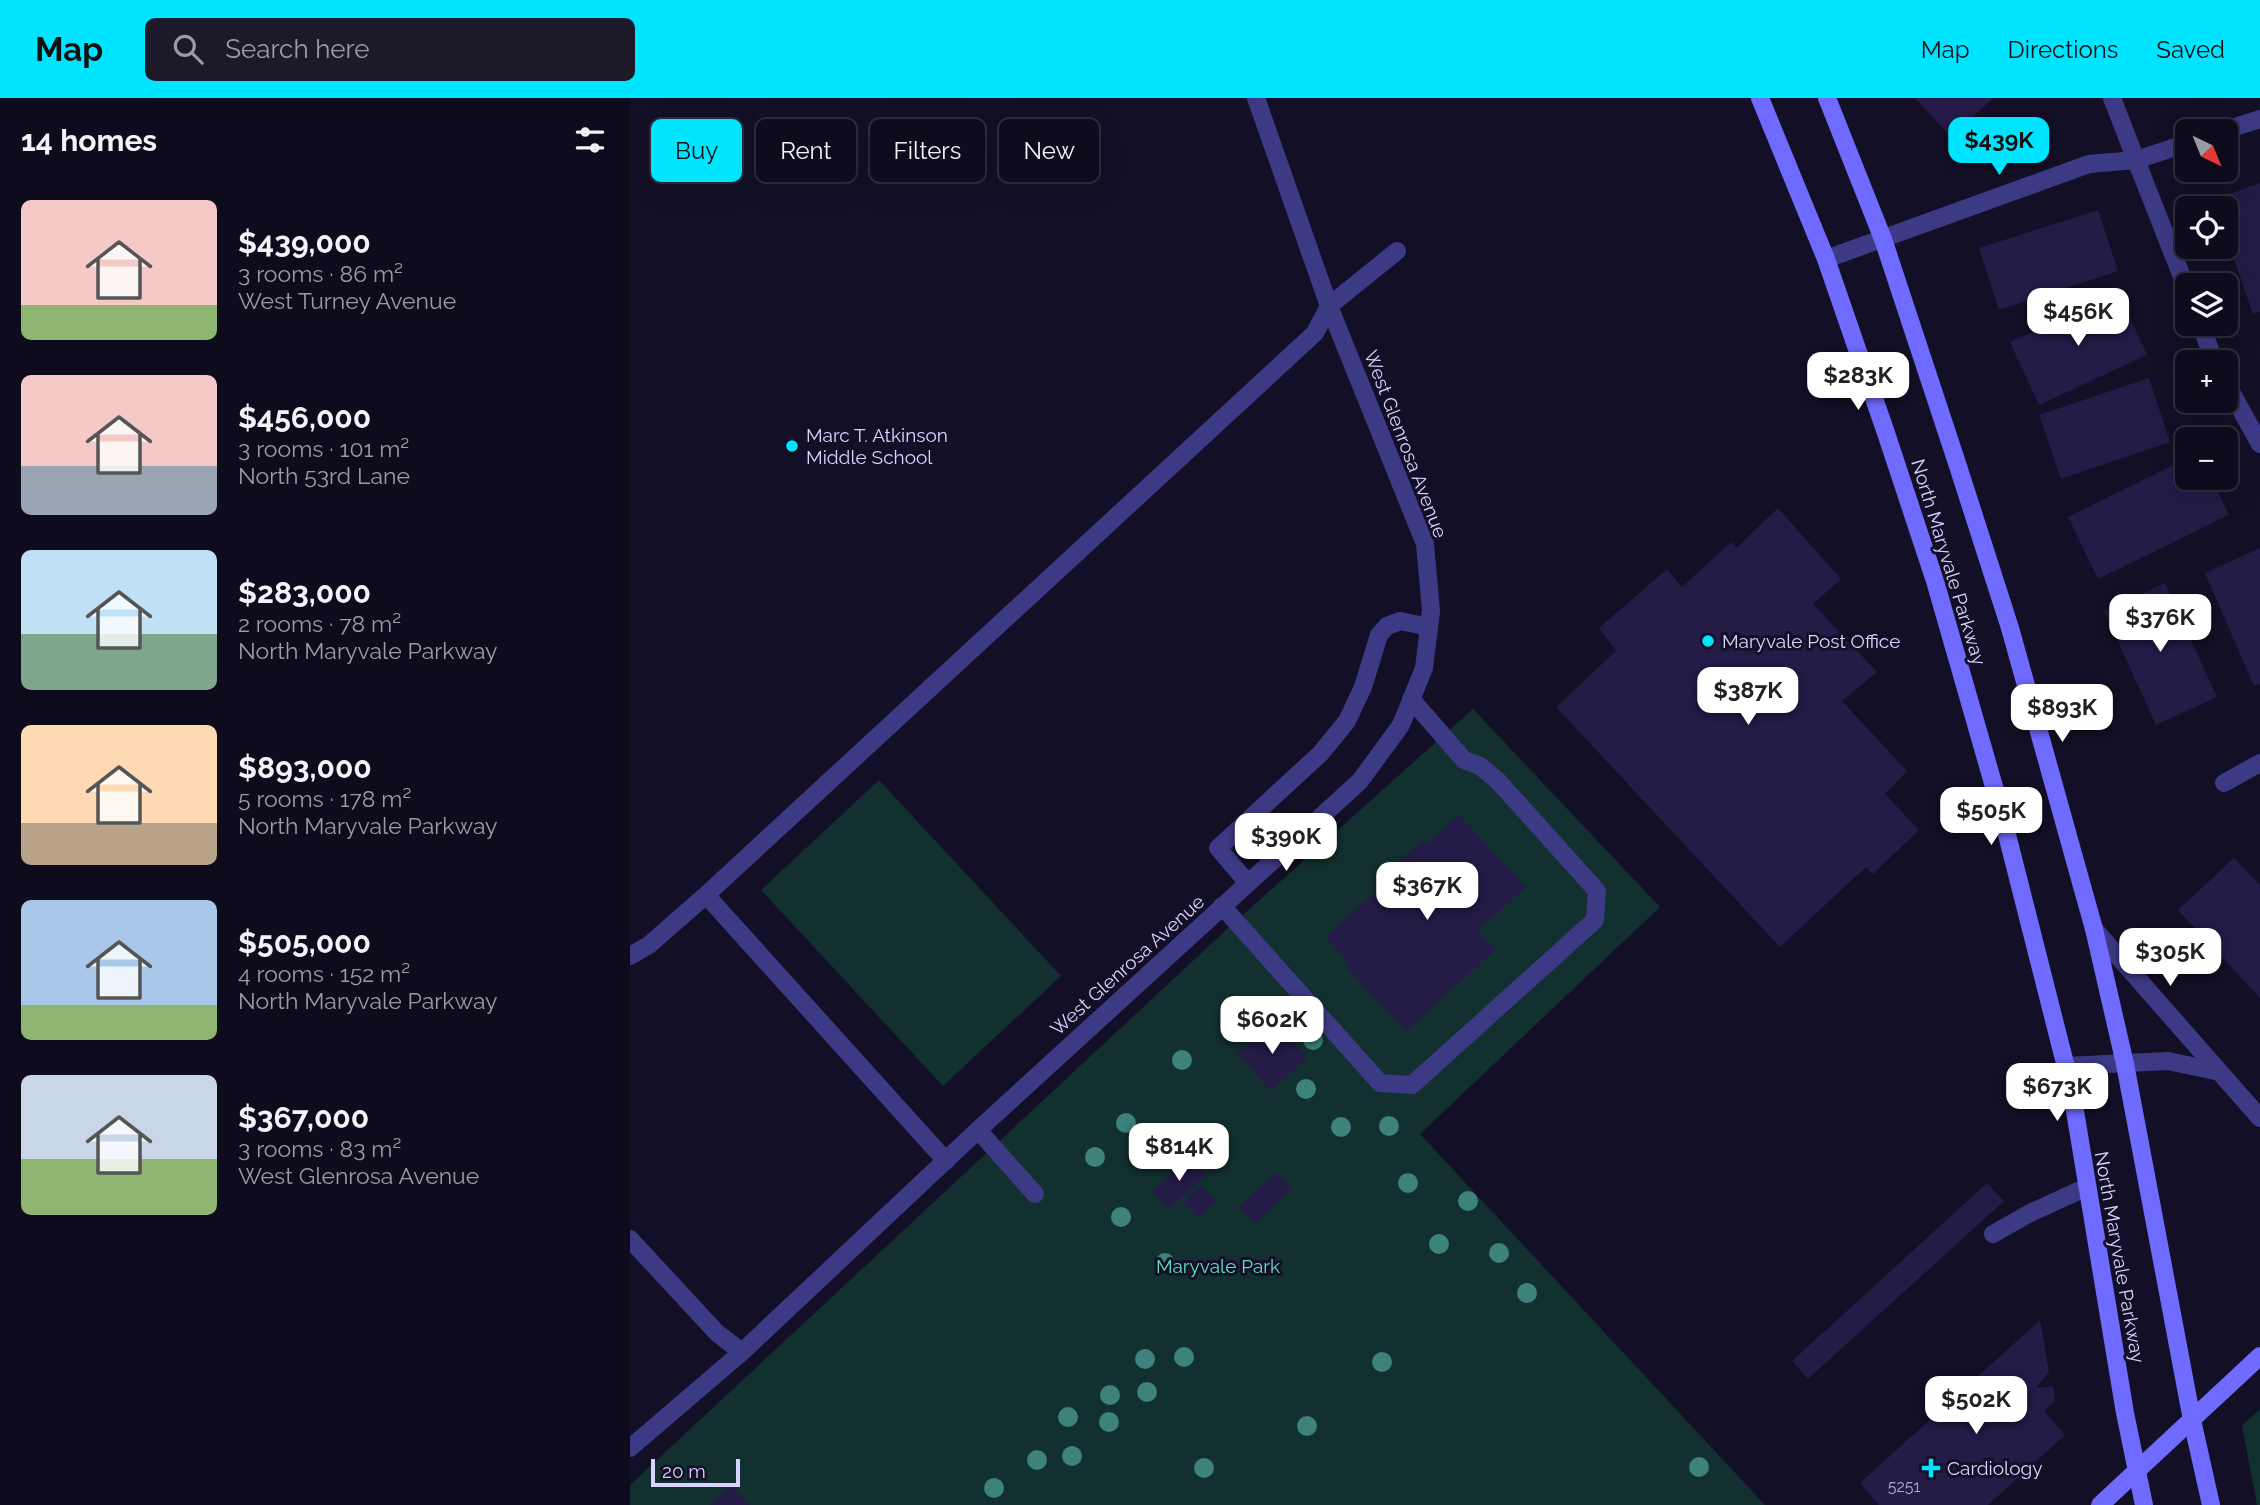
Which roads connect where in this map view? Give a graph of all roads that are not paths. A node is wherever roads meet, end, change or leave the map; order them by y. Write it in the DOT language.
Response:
graph roads {
  1 [pos="1256,98"];
  2 [pos="1760,98"];
  3 [pos="1826,98"];
  4 [pos="2112,98"];
  5 [pos="2260,119"];
  6 [pos="2238,126"];
  7 [pos="2175,147"];
  8 [pos="2136,160"];
  9 [pos="1883,239"];
  10 [pos="1397,251"];
  11 [pos="1826,259"];
  12 [pos="2181,273"];
  13 [pos="1329,306"];
  14 [pos="2238,405"];
  15 [pos="2260,444"];
  16 [pos="1429,627"];
  17 [pos="1411,699"];
  18 [pos="2260,763"];
  19 [pos="2224,783"];
  20 [pos="1247,882"];
  21 [pos="706,895"];
  22 [pos="1222,906"];
  23 [pos="2094,929"];
  24 [pos="630,956"];
  25 [pos="2125,1064"];
  26 [pos="2066,1066"];
  27 [pos="2220,1072"];
  28 [pos="2260,1118"];
  29 [pos="978,1130"];
  30 [pos="946,1161"];
  31 [pos="2087,1188"];
  32 [pos="1035,1194"];
  33 [pos="1993,1234"];
  34 [pos="630,1239"];
  35 [pos="742,1352"];
  36 [pos="2260,1356"];
  37 [pos="2192,1419"];
  38 [pos="630,1448"];
  39 [pos="2137,1470"];
  40 [pos="2100,1505"];
  41 [pos="2144,1505"];
  42 [pos="2211,1505"];
  1 -- 13 [label="street, West Glenrosa Avenue"];
  2 -- 11 [label="street, North Maryvale Parkway"];
  3 -- 9 [label="street, North Maryvale Parkway"];
  4 -- 8 [label="street"];
  5 -- 6 [label="street"];
  7 -- 8 [label="street"];
  8 -- 9 [label="street"];
  8 -- 12 [label="street"];
  9 -- 11 [label="street"];
  9 -- 23 [label="street, North Maryvale Parkway"];
  10 -- 13 [label="street"];
  11 -- 26 [label="street, North Maryvale Parkway"];
  13 -- 16 [label="street, West Glenrosa Avenue"];
  13 -- 21 [label="street"];
  14 -- 15 [label="street"];
  16 -- 17 [label="street, West Glenrosa Avenue"];
  16 -- 20 [label="street"];
  17 -- 20 [label="street, West Glenrosa Avenue"];
  17 -- 22 [label="street"];
  18 -- 19 [label="street"];
  20 -- 22 [label="street, West Glenrosa Avenue"];
  21 -- 24 [label="street"];
  21 -- 30 [label="street"];
  22 -- 29 [label="street, West Glenrosa Avenue"];
  23 -- 25 [label="street, North Maryvale Parkway"];
  23 -- 27 [label="street"];
  25 -- 26 [label="street"];
  25 -- 27 [label="street"];
  25 -- 37 [label="street, North Maryvale Parkway"];
  26 -- 31 [label="street, North Maryvale Parkway"];
  27 -- 28 [label="street"];
  29 -- 30 [label="street, West Glenrosa Avenue"];
  29 -- 32 [label="street"];
  30 -- 35 [label="street, West Glenrosa Avenue"];
  31 -- 33 [label="street"];
  31 -- 39 [label="street, North Maryvale Parkway"];
  34 -- 35 [label="street"];
  35 -- 38 [label="street, West Glenrosa Avenue"];
  36 -- 37 [label="street"];
  37 -- 39 [label="street"];
  37 -- 42 [label="street, North Maryvale Parkway"];
  39 -- 40 [label="street"];
  39 -- 41 [label="street, North Maryvale Parkway"];
}
